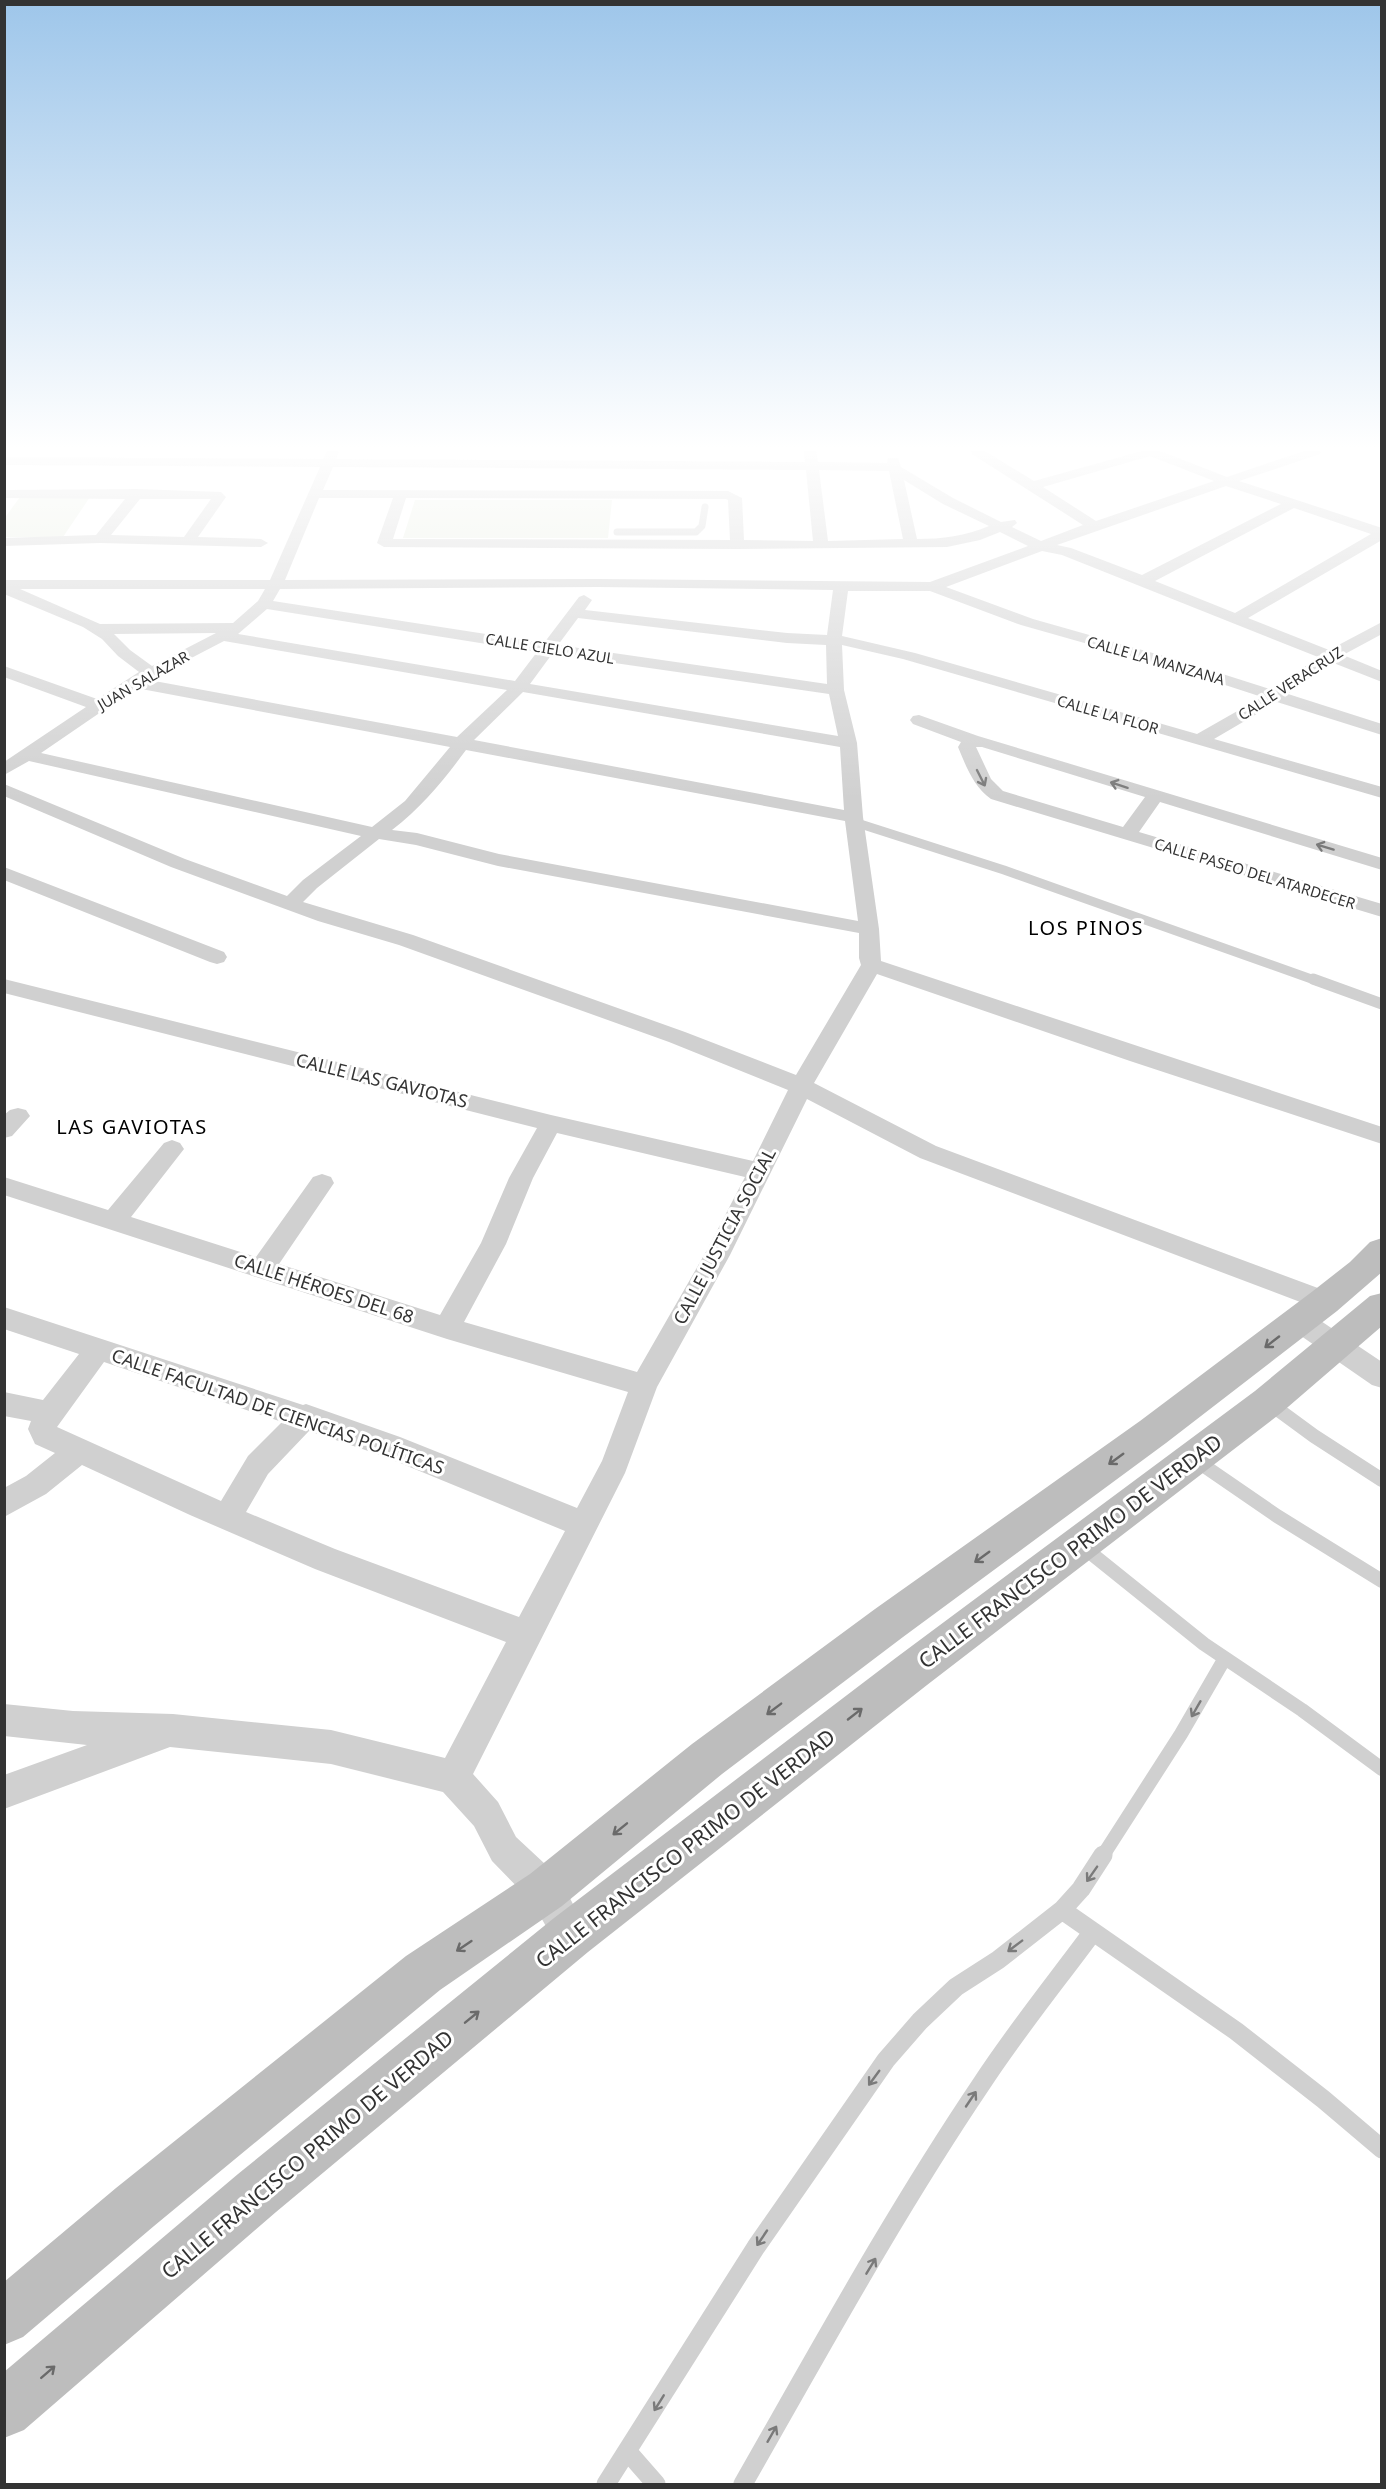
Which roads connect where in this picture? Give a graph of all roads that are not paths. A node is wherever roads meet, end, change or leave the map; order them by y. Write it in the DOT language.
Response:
graph roads {
  1 [pos="282,567"];
  2 [pos="991,567"];
  3 [pos="1107,567"];
  4 [pos="1170,567"];
  5 [pos="1324,567"];
  6 [pos="1143,581"];
  7 [pos="598,583"];
  8 [pos="274,585"];
  9 [pos="841,586"];
  10 [pos="4,587"];
  11 [pos="932,587"];
  12 [pos="264,604"];
  13 [pos="574,613"];
  14 [pos="1237,618"];
  15 [pos="1382,627"];
  16 [pos="97,629"];
  17 [pos="230,632"];
  18 [pos="834,640"];
  19 [pos="549,647"];
  20 [pos="1328,657"];
  21 [pos="4,671"];
  22 [pos="151,673"];
  23 [pos="1382,677"];
  24 [pos="133,682"];
  25 [pos="520,686"];
  26 [pos="836,690"];
  27 [pos="1274,695"];
  28 [pos="97,705"];
  29 [pos="919,720"];
  30 [pos="1382,730"];
  31 [pos="1199,740"];
  32 [pos="975,741"];
  33 [pos="462,742"];
  34 [pos="848,743"];
  35 [pos="25,755"];
  36 [pos="4,770"];
  37 [pos="4,789"];
  38 [pos="1382,793"];
  39 [pos="1155,796"];
  40 [pos="854,819"];
  41 [pos="374,833"];
  42 [pos="1128,834"];
  43 [pos="1382,864"];
  44 [pos="4,873"];
  45 [pos="290,904"];
  46 [pos="1382,911"];
  47 [pos="869,929"];
  48 [pos="217,957"];
  49 [pos="872,965"];
  50 [pos="4,986"];
  51 [pos="1382,1004"];
  52 [pos="801,1086"];
  53 [pos="551,1123"];
  54 [pos="1382,1136"];
  55 [pos="172,1149"];
  56 [pos="759,1171"];
  57 [pos="322,1183"];
  58 [pos="4,1186"];
  59 [pos="113,1221"];
  60 [pos="1382,1251"];
  61 [pos="262,1268"];
  62 [pos="1382,1305"];
  63 [pos="1312,1311"];
  64 [pos="4,1318"];
  65 [pos="447,1328"];
  66 [pos="1335,1347"];
  67 [pos="99,1348"];
  68 [pos="1382,1377"];
  69 [pos="644,1386"];
  70 [pos="1268,1402"];
  71 [pos="4,1404"];
  72 [pos="49,1413"];
  73 [pos="306,1416"];
  74 [pos="78,1451"];
  75 [pos="1193,1458"];
  76 [pos="1382,1480"];
  77 [pos="4,1504"];
  78 [pos="227,1517"];
  79 [pos="582,1524"];
  80 [pos="1080,1544"];
  81 [pos="1382,1581"];
  82 [pos="526,1635"];
  83 [pos="1225,1658"];
  84 [pos="4,1720"];
  85 [pos="173,1731"];
  86 [pos="1382,1769"];
  87 [pos="453,1777"];
  88 [pos="4,1792"];
  89 [pos="546,1890"];
  90 [pos="1062,1910"];
  91 [pos="1092,1933"];
  92 [pos="571,1935"];
  93 [pos="1382,2149"];
  94 [pos="4,2318"];
  95 [pos="4,2410"];
  96 [pos="628,2452"];
  97 [pos="606,2484"];
  98 [pos="656,2484"];
  99 [pos="743,2484"];
  1 -- 8 [label="street, JUAN SALAZAR"];
  2 -- 11 [label="street"];
  3 -- 6 [label="street"];
  4 -- 6 [label="street"];
  5 -- 14 [label="street"];
  6 -- 14 [label="street"];
  7 -- 8 [label="street"];
  7 -- 9 [label="street"];
  7 -- 13 [label="street"];
  8 -- 10 [label="street"];
  8 -- 12 [label="street, JUAN SALAZAR"];
  9 -- 11 [label="street"];
  9 -- 18 [label="street"];
  10 -- 16 [label="street"];
  11 -- 27 [label="street, CALLE LA MANZANA"];
  12 -- 17 [label="street, JUAN SALAZAR"];
  12 -- 19 [label="street, CALLE CIELO AZUL"];
  13 -- 18 [label="street, CALLE LA FLOR"];
  13 -- 19 [label="street"];
  14 -- 20 [label="street"];
  15 -- 20 [label="street, CALLE VERACRUZ"];
  16 -- 17 [label="street"];
  16 -- 22 [label="street"];
  17 -- 22 [label="street, JUAN SALAZAR"];
  17 -- 25 [label="street"];
  18 -- 26 [label="street"];
  18 -- 31 [label="street, CALLE LA FLOR"];
  19 -- 25 [label="street"];
  19 -- 26 [label="street, CALLE CIELO AZUL"];
  20 -- 23 [label="street"];
  20 -- 27 [label="street, CALLE VERACRUZ"];
  21 -- 28 [label="street"];
  22 -- 24 [label="street, JUAN SALAZAR"];
  24 -- 28 [label="street, JUAN SALAZAR"];
  24 -- 33 [label="street"];
  25 -- 33 [label="street"];
  25 -- 34 [label="street"];
  26 -- 34 [label="street"];
  27 -- 30 [label="street, CALLE LA MANZANA"];
  27 -- 31 [label="street, CALLE VERACRUZ"];
  28 -- 35 [label="street, JUAN SALAZAR"];
  29 -- 32 [label="street"];
  31 -- 38 [label="street, CALLE LA FLOR"];
  39 -- 32 [label="street, one-way"];
  32 -- 42 [label="street, CALLE PASEO DEL ATARDECER, one-way"];
  33 -- 40 [label="street"];
  33 -- 41 [label="street"];
  34 -- 40 [label="street"];
  35 -- 36 [label="street, JUAN SALAZAR"];
  35 -- 41 [label="street"];
  37 -- 45 [label="street"];
  39 -- 42 [label="street, CALLE PASEO DEL ATARDECER"];
  43 -- 39 [label="street, one-way"];
  40 -- 47 [label="street"];
  40 -- 51 [label="lane"];
  41 -- 45 [label="street"];
  41 -- 47 [label="street"];
  42 -- 46 [label="street, CALLE PASEO DEL ATARDECER"];
  44 -- 48 [label="street"];
  45 -- 52 [label="street"];
  47 -- 49 [label="street"];
  49 -- 52 [label="street, CALLE JUSTICIA SOCIAL"];
  49 -- 54 [label="street"];
  50 -- 53 [label="street, CALLE LAS GAVIOTAS"];
  52 -- 56 [label="street, CALLE JUSTICIA SOCIAL"];
  52 -- 63 [label="street"];
  53 -- 56 [label="street, CALLE LAS GAVIOTAS"];
  53 -- 65 [label="street"];
  55 -- 59 [label="street"];
  56 -- 69 [label="street, CALLE JUSTICIA SOCIAL"];
  57 -- 61 [label="street"];
  58 -- 59 [label="street, CALLE HÉROES DEL 68"];
  59 -- 61 [label="street, CALLE HÉROES DEL 68"];
  60 -- 63 [label="main road"];
  61 -- 65 [label="street, CALLE HÉROES DEL 68"];
  62 -- 66 [label="main road, CALLE FRANCISCO PRIMO DE VERDAD"];
  63 -- 66 [label="street"];
  63 -- 89 [label="main road, one-way"];
  64 -- 67 [label="street, CALLE FACULTAD DE CIENCIAS POLÍTICAS"];
  65 -- 69 [label="street, CALLE HÉROES DEL 68"];
  66 -- 68 [label="street"];
  66 -- 70 [label="main road, CALLE FRANCISCO PRIMO DE VERDAD"];
  67 -- 72 [label="street"];
  67 -- 73 [label="street, CALLE FACULTAD DE CIENCIAS POLÍTICAS"];
  69 -- 79 [label="street, CALLE JUSTICIA SOCIAL"];
  70 -- 75 [label="main road, CALLE FRANCISCO PRIMO DE VERDAD"];
  70 -- 76 [label="lane"];
  71 -- 72 [label="street"];
  72 -- 74 [label="street"];
  73 -- 78 [label="street"];
  73 -- 79 [label="street, CALLE FACULTAD DE CIENCIAS POLÍTICAS"];
  74 -- 77 [label="street"];
  74 -- 78 [label="street"];
  75 -- 80 [label="main road, CALLE FRANCISCO PRIMO DE VERDAD"];
  75 -- 81 [label="lane"];
  78 -- 82 [label="street"];
  79 -- 82 [label="street, CALLE JUSTICIA SOCIAL"];
  80 -- 83 [label="lane"];
  92 -- 80 [label="main road, CALLE FRANCISCO PRIMO DE VERDAD, one-way"];
  82 -- 87 [label="street, CALLE JUSTICIA SOCIAL"];
  83 -- 86 [label="lane"];
  83 -- 90 [label="lane, one-way"];
  84 -- 85 [label="street"];
  85 -- 87 [label="street"];
  85 -- 88 [label="street"];
  87 -- 89 [label="street"];
  89 -- 92 [label="street"];
  89 -- 94 [label="main road, one-way"];
  90 -- 91 [label="lane"];
  90 -- 96 [label="lane, one-way"];
  91 -- 93 [label="lane"];
  99 -- 91 [label="lane, one-way"];
  95 -- 92 [label="main road, CALLE FRANCISCO PRIMO DE VERDAD, one-way"];
  96 -- 97 [label="lane"];
  96 -- 98 [label="lane"];
}
